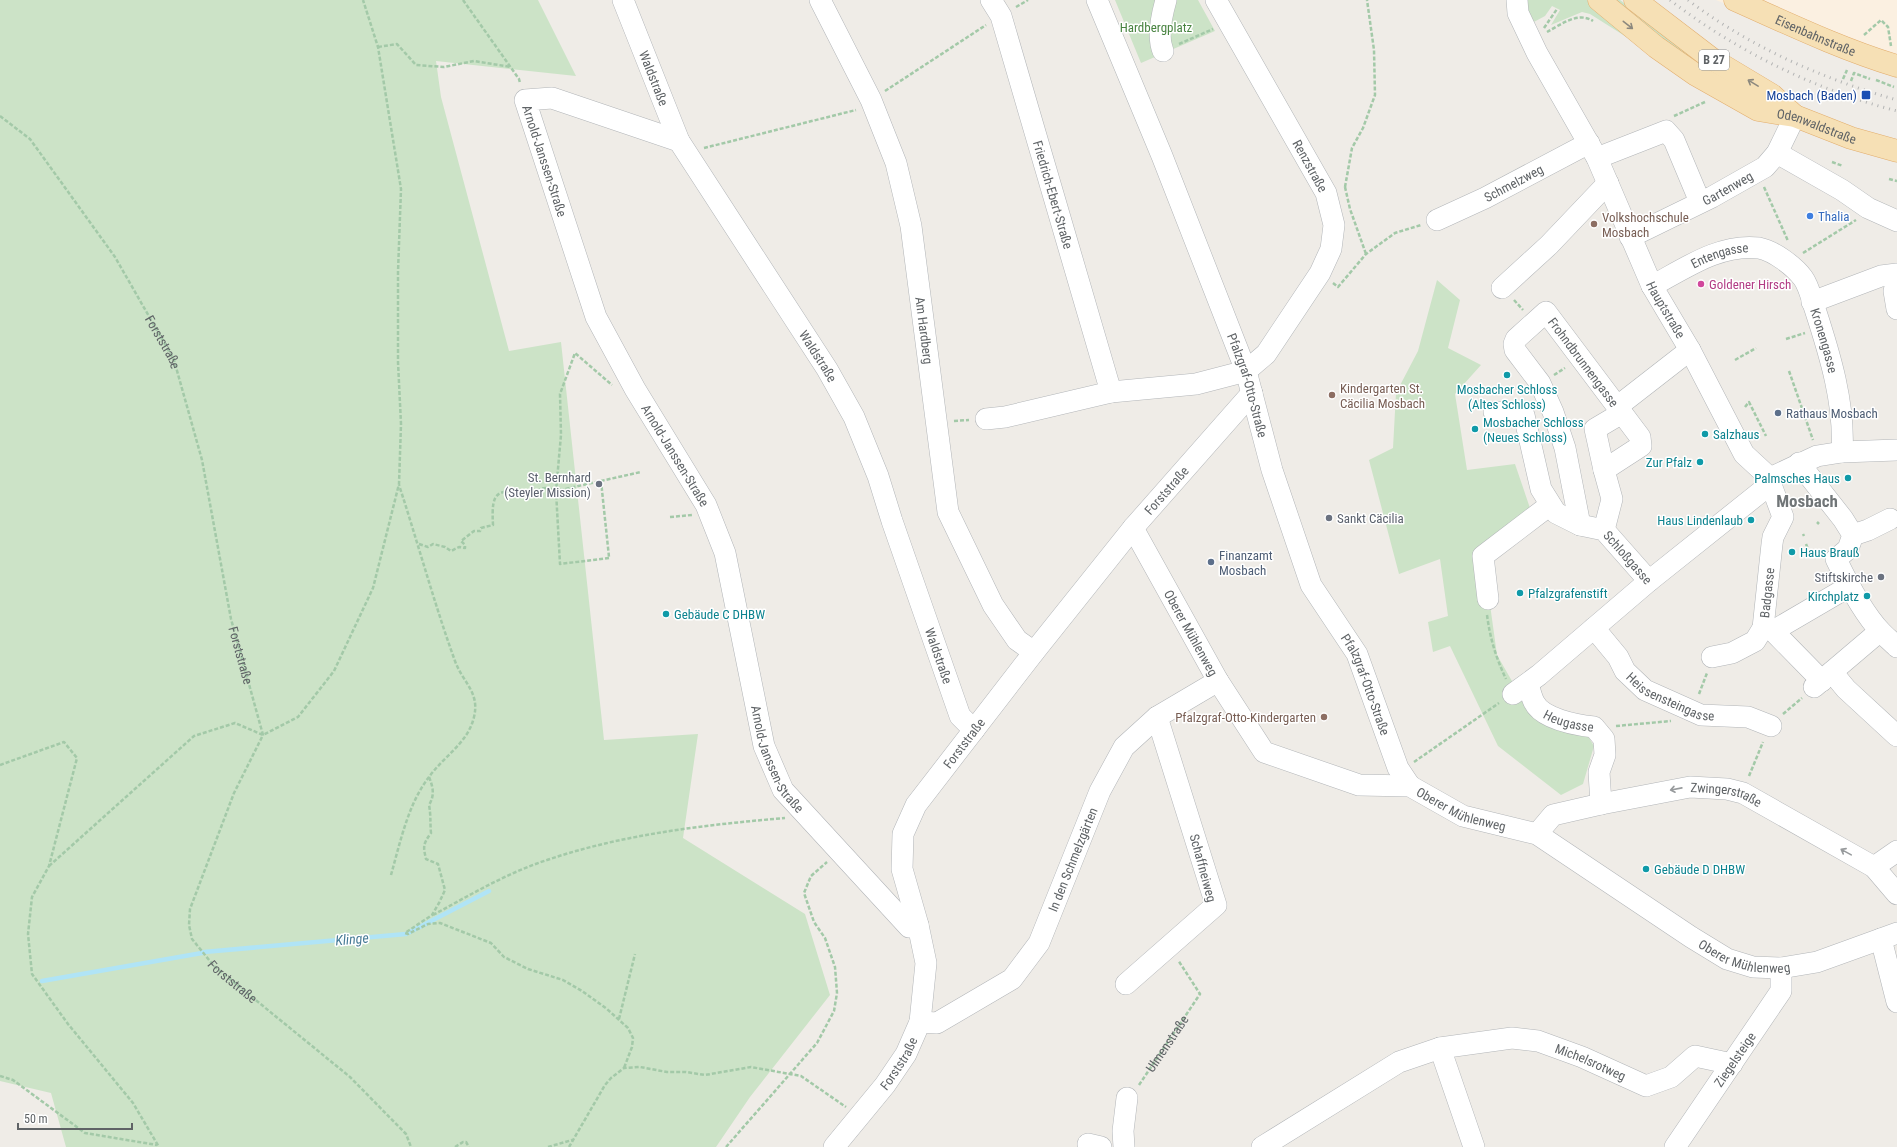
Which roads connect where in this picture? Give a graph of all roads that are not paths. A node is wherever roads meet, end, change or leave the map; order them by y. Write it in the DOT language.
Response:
graph roads {
  1 [pos="623,0"];
  2 [pos="820,0"];
  3 [pos="1097,0"];
  4 [pos="1166,0"];
  5 [pos="1216,0"];
  6 [pos="1599,0"];
  7 [pos="1635,0"];
  8 [pos="1735,0"];
  9 [pos="1517,7"];
  10 [pos="996,8"];
  11 [pos="1163,51"];
  12 [pos="1894,66"];
  13 [pos="1794,116"];
  14 [pos="679,140"];
  15 [pos="1593,150"];
  16 [pos="1897,151"];
  17 [pos="1777,153"];
  18 [pos="1608,183"];
  19 [pos="1700,202"];
  20 [pos="1437,220"];
  21 [pos="1897,221"];
  22 [pos="1630,237"];
  23 [pos="1652,286"];
  24 [pos="1893,286"];
  25 [pos="1502,288"];
  26 [pos="1812,302"];
  27 [pos="1690,350"];
  28 [pos="1246,371"];
  29 [pos="1110,392"];
  30 [pos="1252,393"];
  31 [pos="1620,409"];
  32 [pos="1494,412"];
  33 [pos="986,419"];
  34 [pos="1897,450"];
  35 [pos="1842,452"];
  36 [pos="1799,463"];
  37 [pos="1604,470"];
  38 [pos="1770,480"];
  39 [pos="1550,505"];
  40 [pos="1890,519"];
  41 [pos="1580,525"];
  42 [pos="1848,527"];
  43 [pos="1133,528"];
  44 [pos="1604,530"];
  45 [pos="1649,581"];
  46 [pos="1850,586"];
  47 [pos="1488,599"];
  48 [pos="1594,628"];
  49 [pos="1768,630"];
  50 [pos="1880,631"];
  51 [pos="1897,647"];
  52 [pos="1034,652"];
  53 [pos="1712,657"];
  54 [pos="1823,680"];
  55 [pos="1218,681"];
  56 [pos="1157,718"];
  57 [pos="1771,726"];
  58 [pos="974,730"];
  59 [pos="1897,736"];
  60 [pos="1410,786"];
  61 [pos="1601,804"];
  62 [pos="1537,834"];
  63 [pos="1897,851"];
  64 [pos="1874,867"];
  65 [pos="1897,894"];
  66 [pos="918,925"];
  67 [pos="1889,936"];
  68 [pos="1781,968"];
  69 [pos="1126,984"];
  70 [pos="1897,1002"];
  71 [pos="920,1022"];
  72 [pos="1440,1048"];
  73 [pos="1732,1064"];
  74 [pos="1127,1098"];
  75 [pos="834,1147"];
  76 [pos="1124,1147"];
  77 [pos="1262,1147"];
  78 [pos="1474,1147"];
  79 [pos="1675,1147"];
  1 -- 14 [label="street, Waldstraße"];
  2 -- 52 [label="street, Am Hardberg"];
  3 -- 28 [label="street, Pfalzgraf-Otto-Straße"];
  4 -- 11 [label="street"];
  5 -- 28 [label="street, Renzstraße"];
  6 -- 13 [label="main road, Odenwaldstraße / B 27, one-way"];
  13 -- 7 [label="main road, B 27, one-way"];
  8 -- 12 [label="main road, Eisenbahnstraße"];
  9 -- 15 [label="street, Hauptstraße"];
  10 -- 29 [label="street, Friedrich-Ebert-Straße"];
  13 -- 16 [label="main road, Odenwaldstraße / B 27"];
  13 -- 17 [label="street, Gartenweg"];
  14 -- 58 [label="street, Waldstraße"];
  14 -- 66 [label="street, Arnold-Janssen-Straße"];
  15 -- 18 [label="street, Hauptstraße"];
  15 -- 19 [label="street, Schmelzweg"];
  15 -- 20 [label="street, Schmelzweg"];
  17 -- 19 [label="street, Gartenweg"];
  17 -- 21 [label="street"];
  18 -- 22 [label="street, Hauptstraße"];
  18 -- 25 [label="street"];
  19 -- 22 [label="street, Gartenweg"];
  22 -- 23 [label="street, Hauptstraße"];
  23 -- 26 [label="street, Entengasse"];
  23 -- 27 [label="street, Hauptstraße"];
  24 -- 26 [label="street, Kronengasse"];
  26 -- 35 [label="street, Kronengasse"];
  27 -- 31 [label="street"];
  27 -- 38 [label="street, Hauptstraße"];
  28 -- 29 [label="street"];
  28 -- 30 [label="street, Pfalzgraf-Otto-Straße"];
  29 -- 33 [label="street"];
  30 -- 43 [label="street, Forststraße"];
  30 -- 60 [label="street, Pfalzgraf-Otto-Straße"];
  31 -- 37 [label="street"];
  31 -- 37 [label="street, Frohndbrunnengasse"];
  31 -- 41 [label="street, Frohndbrunnengasse"];
  32 -- 39 [label="street, Schloßgasse"];
  34 -- 35 [label="street"];
  35 -- 36 [label="street"];
  36 -- 38 [label="street"];
  36 -- 42 [label="street"];
  37 -- 44 [label="street"];
  38 -- 45 [label="street, Schloßgasse"];
  38 -- 49 [label="street, Badgasse"];
  39 -- 41 [label="street, Schloßgasse"];
  39 -- 47 [label="street"];
  40 -- 42 [label="street"];
  41 -- 44 [label="street, Schloßgasse"];
  42 -- 46 [label="street"];
  43 -- 52 [label="street, Forststraße"];
  43 -- 55 [label="street, Oberer Mühlenweg"];
  44 -- 45 [label="street, Schloßgasse"];
  45 -- 48 [label="street"];
  46 -- 49 [label="street"];
  46 -- 50 [label="street"];
  48 -- 57 [label="street, Heissensteingasse"];
  48 -- 61 [label="street, Heugasse"];
  49 -- 53 [label="street, Badgasse"];
  49 -- 54 [label="street"];
  50 -- 51 [label="street"];
  50 -- 54 [label="street"];
  52 -- 58 [label="street, Forststraße"];
  54 -- 59 [label="street"];
  55 -- 56 [label="street, In den Schmelzgärten"];
  55 -- 60 [label="street, Oberer Mühlenweg"];
  56 -- 69 [label="street, Schaffneiweg"];
  56 -- 71 [label="street, In den Schmelzgärten"];
  58 -- 66 [label="street, Forststraße"];
  60 -- 62 [label="street, Oberer Mühlenweg"];
  61 -- 62 [label="street, Zwingerstraße"];
  64 -- 61 [label="street, Zwingerstraße, one-way"];
  62 -- 68 [label="street, Oberer Mühlenweg"];
  63 -- 64 [label="street"];
  64 -- 65 [label="street, Zwingerstraße"];
  66 -- 71 [label="street, Forststraße"];
  67 -- 68 [label="street, Oberer Mühlenweg"];
  67 -- 70 [label="street"];
  68 -- 73 [label="street, Ziegelsteige"];
  71 -- 75 [label="street, Forststraße"];
  72 -- 73 [label="street, Michelsrotweg"];
  72 -- 77 [label="street, Michelsrotweg"];
  72 -- 78 [label="street"];
  73 -- 79 [label="street, Ziegelsteige"];
  74 -- 76 [label="street"];
}
